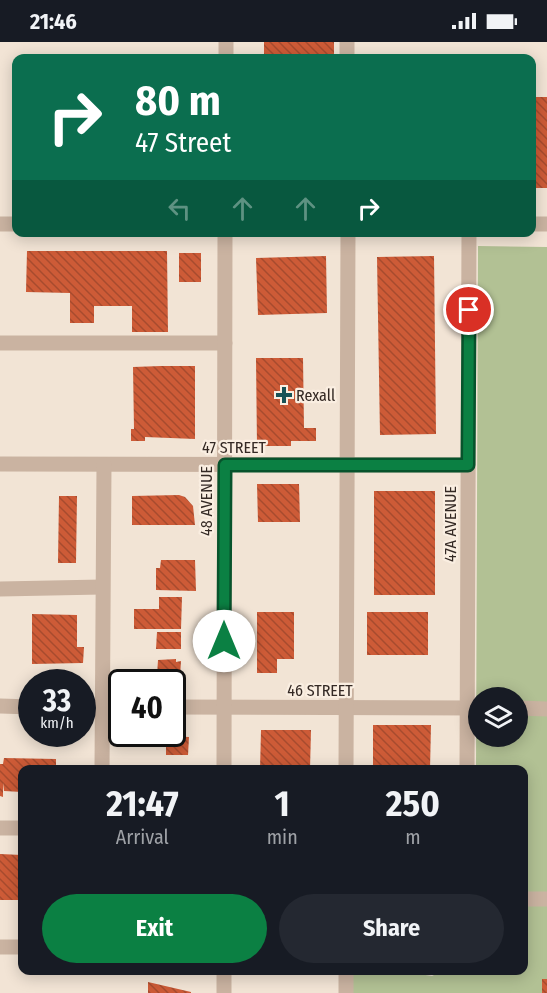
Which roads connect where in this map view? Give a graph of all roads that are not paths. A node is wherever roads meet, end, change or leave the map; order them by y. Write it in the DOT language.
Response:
graph roads {
  1 [pos="225,237"];
  2 [pos="348,237"];
  3 [pos="469,237"];
  4 [pos="0,343"];
  5 [pos="225,343"];
  6 [pos="0,464"];
  7 [pos="104,465"];
  8 [pos="225,465"];
  9 [pos="349,465"];
  10 [pos="468,465"];
  11 [pos="102,587"];
  12 [pos="0,589"];
  13 [pos="473,687"];
  14 [pos="0,706"];
  15 [pos="18,706"];
  16 [pos="96,707"];
  17 [pos="103,707"];
  18 [pos="108,707"];
  19 [pos="186,707"];
  20 [pos="224,707"];
  21 [pos="346,708"];
  22 [pos="468,708"];
  23 [pos="528,708"];
  24 [pos="547,709"];
  25 [pos="469,747"];
  26 [pos="102,765"];
  27 [pos="224,765"];
  28 [pos="346,765"];
  29 [pos="467,765"];
  30 [pos="0,828"];
  31 [pos="18,828"];
  32 [pos="528,899"];
  33 [pos="547,899"];
  34 [pos="0,947"];
  35 [pos="18,947"];
  36 [pos="224,975"];
  37 [pos="346,975"];
  38 [pos="224,993"];
  39 [pos="346,993"];
  1 -- 5 [label="street, 48 AVENUE"];
  2 -- 9 [label="street"];
  3 -- 10 [label="street, 47A AVENUE"];
  4 -- 5 [label="street"];
  5 -- 8 [label="street, 48 AVENUE"];
  6 -- 7 [label="street, 47 STREET"];
  7 -- 8 [label="street, 47 STREET"];
  7 -- 11 [label="street"];
  8 -- 9 [label="street, 47 STREET"];
  8 -- 20 [label="street, 48 AVENUE"];
  9 -- 10 [label="street, 47 STREET"];
  9 -- 21 [label="street"];
  10 -- 13 [label="street, 47A AVENUE"];
  11 -- 12 [label="street"];
  11 -- 17 [label="street"];
  14 -- 15 [label="street"];
  16 -- 17 [label="street"];
  17 -- 18 [label="street"];
  17 -- 26 [label="street"];
  19 -- 20 [label="street, 46 STREET"];
  20 -- 21 [label="street, 46 STREET"];
  20 -- 27 [label="street, 48 AVENUE"];
  21 -- 22 [label="street, 46 STREET"];
  21 -- 28 [label="street"];
  23 -- 24 [label="street"];
  25 -- 29 [label="street, 47A AVENUE"];
  30 -- 31 [label="street"];
  32 -- 33 [label="street"];
  34 -- 35 [label="street"];
  36 -- 38 [label="street"];
  37 -- 39 [label="street"];
}
